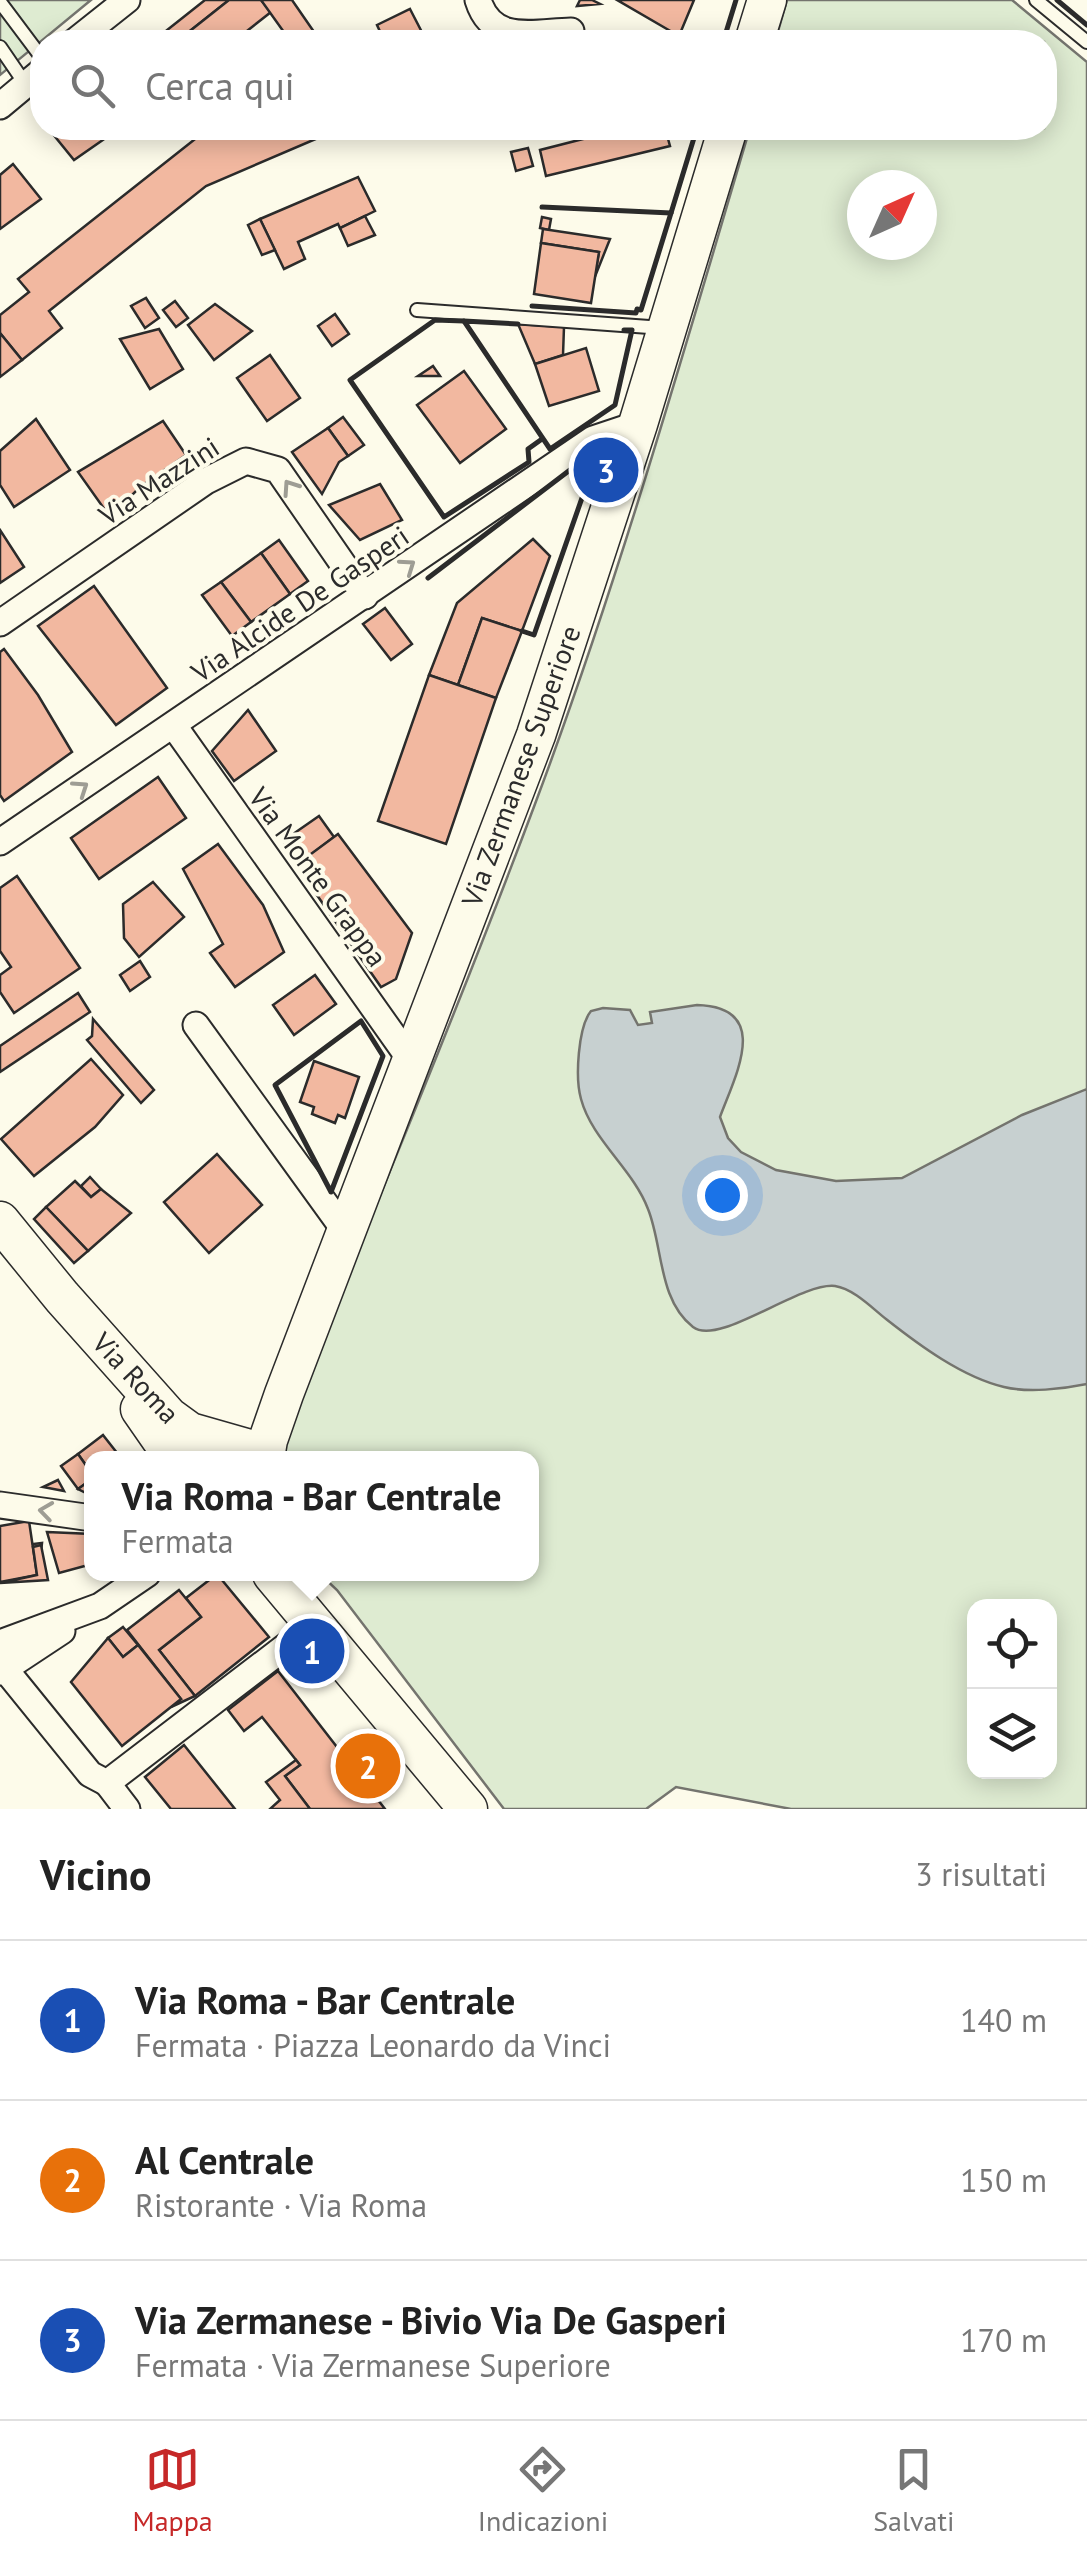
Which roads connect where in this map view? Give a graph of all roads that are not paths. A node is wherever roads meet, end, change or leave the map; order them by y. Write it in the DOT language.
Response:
graph roads {
  1 [pos="127,0"];
  2 [pos="478,0"];
  3 [pos="766,0"];
  4 [pos="1036,0"];
  5 [pos="0,2"];
  6 [pos="89,30"];
  7 [pos="500,30"];
  8 [pos="757,30"];
  9 [pos="30,42"];
  10 [pos="1087,42"];
  11 [pos="0,47"];
  12 [pos="30,74"];
  13 [pos="30,81"];
  14 [pos="0,106"];
  15 [pos="724,140"];
  16 [pos="416,310"];
  17 [pos="667,328"];
  18 [pos="638,424"];
  19 [pos="364,596"];
  20 [pos="0,623"];
  21 [pos="174,726"];
  22 [pos="0,842"];
  23 [pos="196,1025"];
  24 [pos="412,1062"];
  25 [pos="0,1221"];
  26 [pos="346,1232"];
  27 [pos="62,1296"];
  28 [pos="169,1451"];
  29 [pos="233,1451"];
  30 [pos="238,1451"];
  31 [pos="0,1505"];
  32 [pos="84,1517"];
  33 [pos="137,1581"];
  34 [pos="278,1581"];
  35 [pos="303,1581"];
  36 [pos="315,1624"];
  37 [pos="1,1657"];
  38 [pos="391,1713"];
  39 [pos="106,1783"];
  40 [pos="127,1809"];
  41 [pos="468,1809"];
  1 -- 6 [label="street"];
  2 -- 7 [label="street"];
  3 -- 8 [label="street"];
  4 -- 10 [label="lane"];
  5 -- 9 [label="lane"];
  11 -- 12 [label="lane"];
  13 -- 14 [label="street"];
  15 -- 17 [label="street, Via Zermanese Superiore"];
  16 -- 17 [label="lane"];
  17 -- 18 [label="street, Via Zermanese Superiore"];
  19 -- 18 [label="street, Via Alcide De Gasperi, one-way"];
  18 -- 24 [label="street, Via Zermanese Superiore"];
  19 -- 20 [label="street, Via Mazzini, one-way"];
  19 -- 21 [label="street, Via Alcide De Gasperi"];
  22 -- 21 [label="street, Via Alcide De Gasperi, one-way"];
  21 -- 24 [label="street, Via Monte Grappa"];
  23 -- 26 [label="street"];
  24 -- 26 [label="street, Via Zermanese Superiore"];
  25 -- 27 [label="street, Via Roma"];
  26 -- 30 [label="street, Via Zermanese Superiore"];
  27 -- 28 [label="street, Via Roma"];
  27 -- 29 [label="street, Via Roma"];
  32 -- 31 [label="street, one-way"];
  33 -- 37 [label="street"];
  34 -- 36 [label="street"];
  35 -- 38 [label="street"];
  36 -- 38 [label="street"];
  36 -- 39 [label="street"];
  37 -- 39 [label="street"];
  38 -- 41 [label="street"];
  39 -- 40 [label="street"];
}
